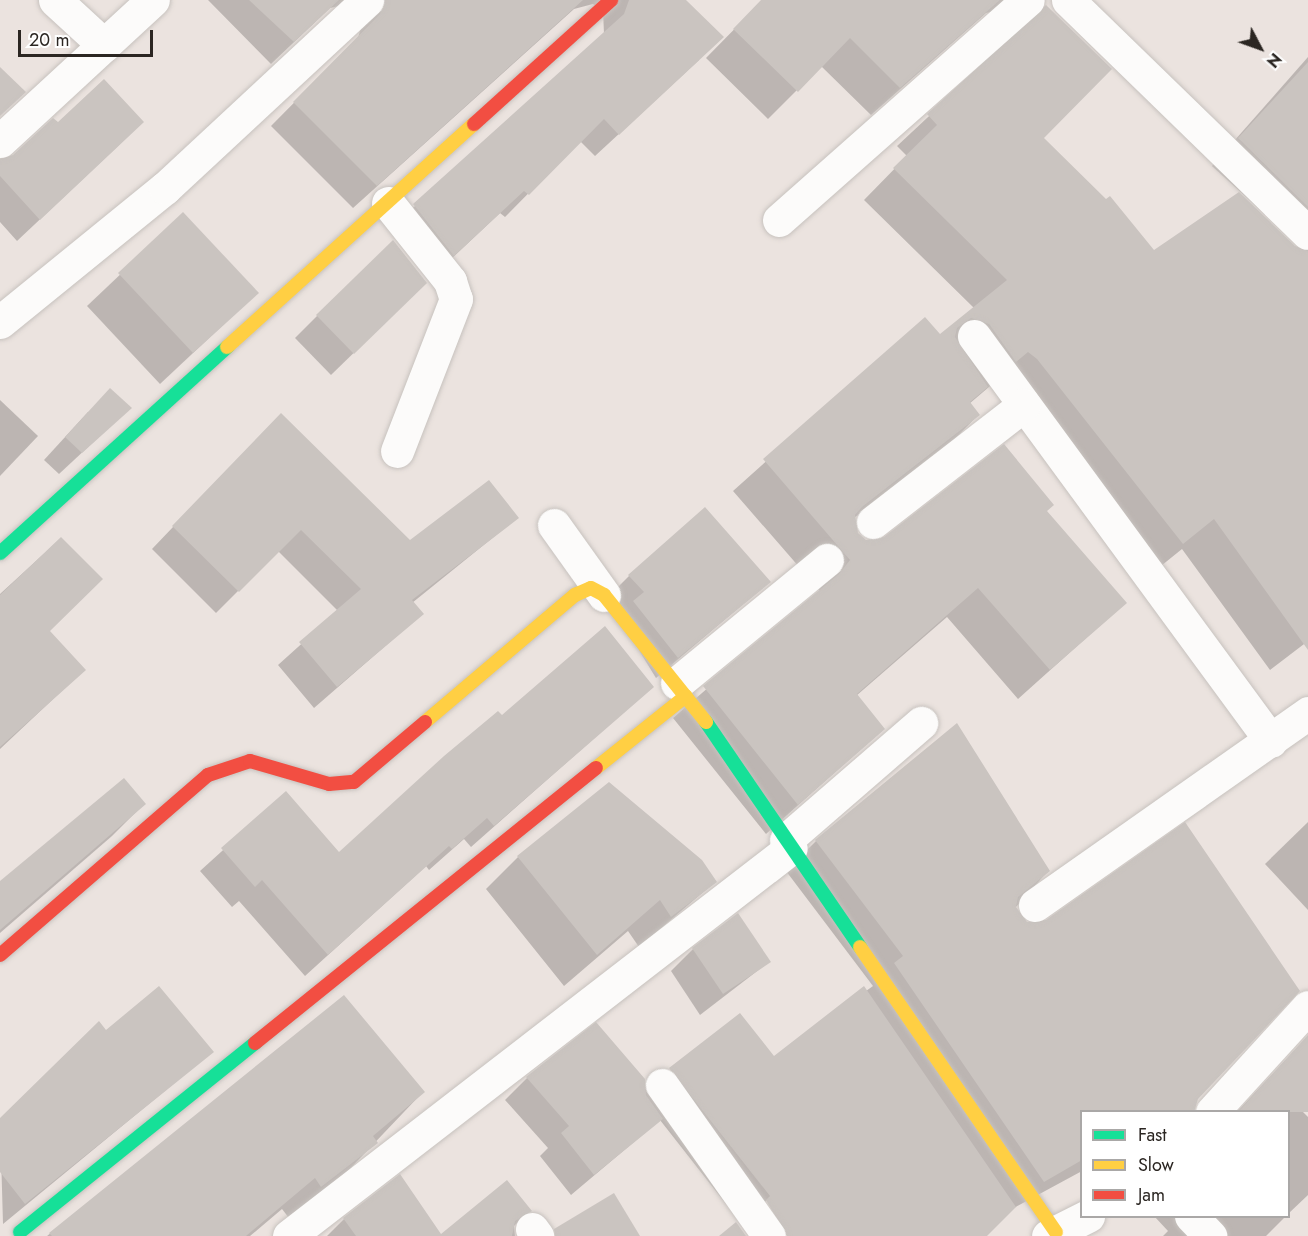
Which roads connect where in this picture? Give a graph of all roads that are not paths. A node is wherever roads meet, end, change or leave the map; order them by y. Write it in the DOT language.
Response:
graph roads {
  1 [pos="55,0"];
  2 [pos="153,0"];
  3 [pos="367,0"];
  4 [pos="611,0"];
  5 [pos="1028,0"];
  6 [pos="1081,4"];
  7 [pos="104,45"];
  8 [pos="0,141"];
  9 [pos="388,203"];
  10 [pos="779,220"];
  11 [pos="1308,233"];
  12 [pos="0,322"];
  13 [pos="974,336"];
  14 [pos="1024,405"];
  15 [pos="397,451"];
  16 [pos="873,522"];
  17 [pos="554,525"];
  18 [pos="0,553"];
  19 [pos="827,560"];
  20 [pos="604,595"];
  21 [pos="681,689"];
  22 [pos="1308,713"];
  23 [pos="921,723"];
  24 [pos="1272,741"];
  25 [pos="788,844"];
  26 [pos="1035,905"];
  27 [pos="0,955"];
  28 [pos="1308,1007"];
  29 [pos="662,1085"];
  30 [pos="1214,1110"];
  31 [pos="1084,1218"];
  32 [pos="1193,1218"];
  33 [pos="20,1232"];
  34 [pos="1052,1234"];
  35 [pos="289,1236"];
  36 [pos="769,1236"];
  37 [pos="1210,1236"];
  1 -- 7 [label="street"];
  2 -- 7 [label="street"];
  3 -- 12 [label="street"];
  4 -- 9 [label="street"];
  5 -- 10 [label="street"];
  6 -- 11 [label="street"];
  7 -- 8 [label="street"];
  9 -- 15 [label="street"];
  9 -- 18 [label="street"];
  13 -- 14 [label="street"];
  14 -- 16 [label="street"];
  14 -- 24 [label="street"];
  17 -- 20 [label="street"];
  19 -- 21 [label="street"];
  20 -- 21 [label="street"];
  20 -- 27 [label="street"];
  21 -- 25 [label="street"];
  21 -- 33 [label="street"];
  22 -- 24 [label="street"];
  23 -- 25 [label="street"];
  24 -- 26 [label="street"];
  25 -- 34 [label="street"];
  25 -- 35 [label="street"];
  28 -- 30 [label="street"];
  29 -- 36 [label="street"];
  31 -- 34 [label="street"];
  32 -- 37 [label="street"];
}
